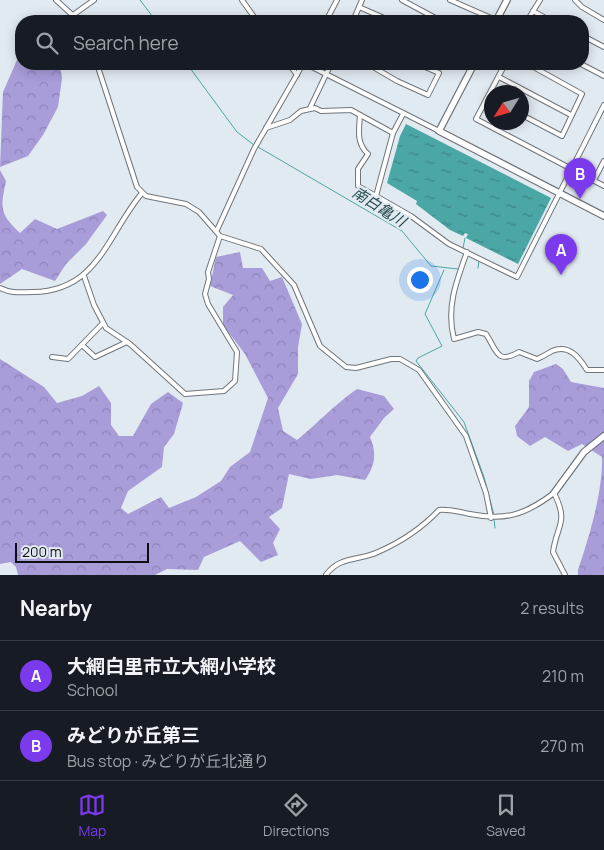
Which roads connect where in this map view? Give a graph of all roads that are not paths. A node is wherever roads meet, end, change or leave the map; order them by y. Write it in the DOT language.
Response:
graph roads {
  1 [pos="56,0"];
  2 [pos="94,0"];
  3 [pos="242,0"];
  4 [pos="337,0"];
  5 [pos="362,0"];
  6 [pos="402,0"];
  7 [pos="450,0"];
  8 [pos="507,0"];
  9 [pos="540,0"];
  10 [pos="575,0"];
  11 [pos="359,7"];
  12 [pos="533,11"];
  13 [pos="73,15"];
  14 [pos="253,15"];
  15 [pos="329,15"];
  16 [pos="356,15"];
  17 [pos="377,15"];
  18 [pos="430,15"];
  19 [pos="484,15"];
  20 [pos="500,15"];
  21 [pos="531,15"];
  22 [pos="540,15"];
  23 [pos="604,20"];
  24 [pos="589,39"];
  25 [pos="604,47"];
  26 [pos="589,68"];
  27 [pos="99,70"];
  28 [pos="293,70"];
  29 [pos="300,70"];
  30 [pos="315,70"];
  31 [pos="328,70"];
  32 [pos="378,70"];
  33 [pos="432,70"];
  34 [pos="471,70"];
  35 [pos="502,70"];
  36 [pos="539,70"];
  37 [pos="297,75"];
  38 [pos="325,75"];
  39 [pos="604,76"];
  40 [pos="499,77"];
  41 [pos="496,85"];
  42 [pos="604,105"];
  43 [pos="484,107"];
  44 [pos="310,108"];
  45 [pos="403,114"];
  46 [pos="360,115"];
  47 [pos="571,115"];
  48 [pos="529,119"];
  49 [pos="484,123"];
  50 [pos="266,128"];
  51 [pos="501,130"];
  52 [pos="439,131"];
  53 [pos="393,132"];
  54 [pos="604,161"];
  55 [pos="573,169"];
  56 [pos="594,180"];
  57 [pos="604,186"];
  58 [pos="560,192"];
  59 [pos="142,193"];
  60 [pos="376,196"];
  61 [pos="604,216"];
  62 [pos="218,230"];
  63 [pos="220,236"];
  64 [pos="467,252"];
  65 [pos="84,276"];
  66 [pos="0,288"];
  67 [pos="103,323"];
  68 [pos="127,342"];
  69 [pos="82,344"];
  70 [pos="52,357"];
  71 [pos="604,370"];
  72 [pos="604,436"];
  73 [pos="554,493"];
  74 [pos="491,518"];
  75 [pos="326,575"];
  76 [pos="565,575"];
  1 -- 13 [label="street"];
  2 -- 13 [label="street"];
  3 -- 14 [label="street"];
  4 -- 15 [label="street"];
  5 -- 11 [label="street"];
  6 -- 18 [label="street"];
  7 -- 19 [label="street"];
  8 -- 20 [label="street"];
  9 -- 12 [label="street"];
  10 -- 23 [label="street"];
  11 -- 16 [label="street"];
  11 -- 17 [label="street"];
  12 -- 21 [label="street"];
  12 -- 22 [label="street"];
  24 -- 25 [label="street"];
  26 -- 39 [label="street"];
  27 -- 59 [label="street"];
  28 -- 37 [label="street"];
  29 -- 37 [label="street"];
  30 -- 38 [label="street"];
  31 -- 38 [label="street"];
  32 -- 33 [label="street"];
  34 -- 52 [label="street"];
  35 -- 40 [label="street"];
  36 -- 47 [label="street"];
  37 -- 50 [label="street"];
  38 -- 44 [label="street"];
  38 -- 45 [label="street"];
  40 -- 41 [label="street"];
  40 -- 47 [label="street"];
  42 -- 55 [label="street"];
  43 -- 49 [label="street"];
  44 -- 46 [label="street"];
  44 -- 50 [label="street"];
  45 -- 52 [label="street"];
  45 -- 53 [label="street"];
  46 -- 53 [label="street"];
  46 -- 60 [label="street"];
  47 -- 48 [label="street"];
  50 -- 62 [label="street"];
  51 -- 55 [label="street"];
  52 -- 58 [label="street"];
  53 -- 60 [label="street"];
  54 -- 56 [label="street"];
  55 -- 56 [label="street"];
  55 -- 58 [label="street"];
  56 -- 57 [label="street"];
  58 -- 61 [label="street"];
  58 -- 64 [label="street"];
  59 -- 62 [label="street"];
  59 -- 65 [label="street"];
  60 -- 64 [label="street"];
  62 -- 63 [label="street"];
  63 -- 68 [label="street"];
  63 -- 74 [label="street"];
  64 -- 71 [label="street"];
  65 -- 66 [label="street"];
  65 -- 67 [label="street"];
  67 -- 68 [label="street"];
  67 -- 69 [label="street"];
  68 -- 69 [label="street"];
  69 -- 70 [label="street"];
  72 -- 73 [label="street"];
  73 -- 74 [label="street"];
  73 -- 76 [label="street"];
  74 -- 75 [label="street"];
}
